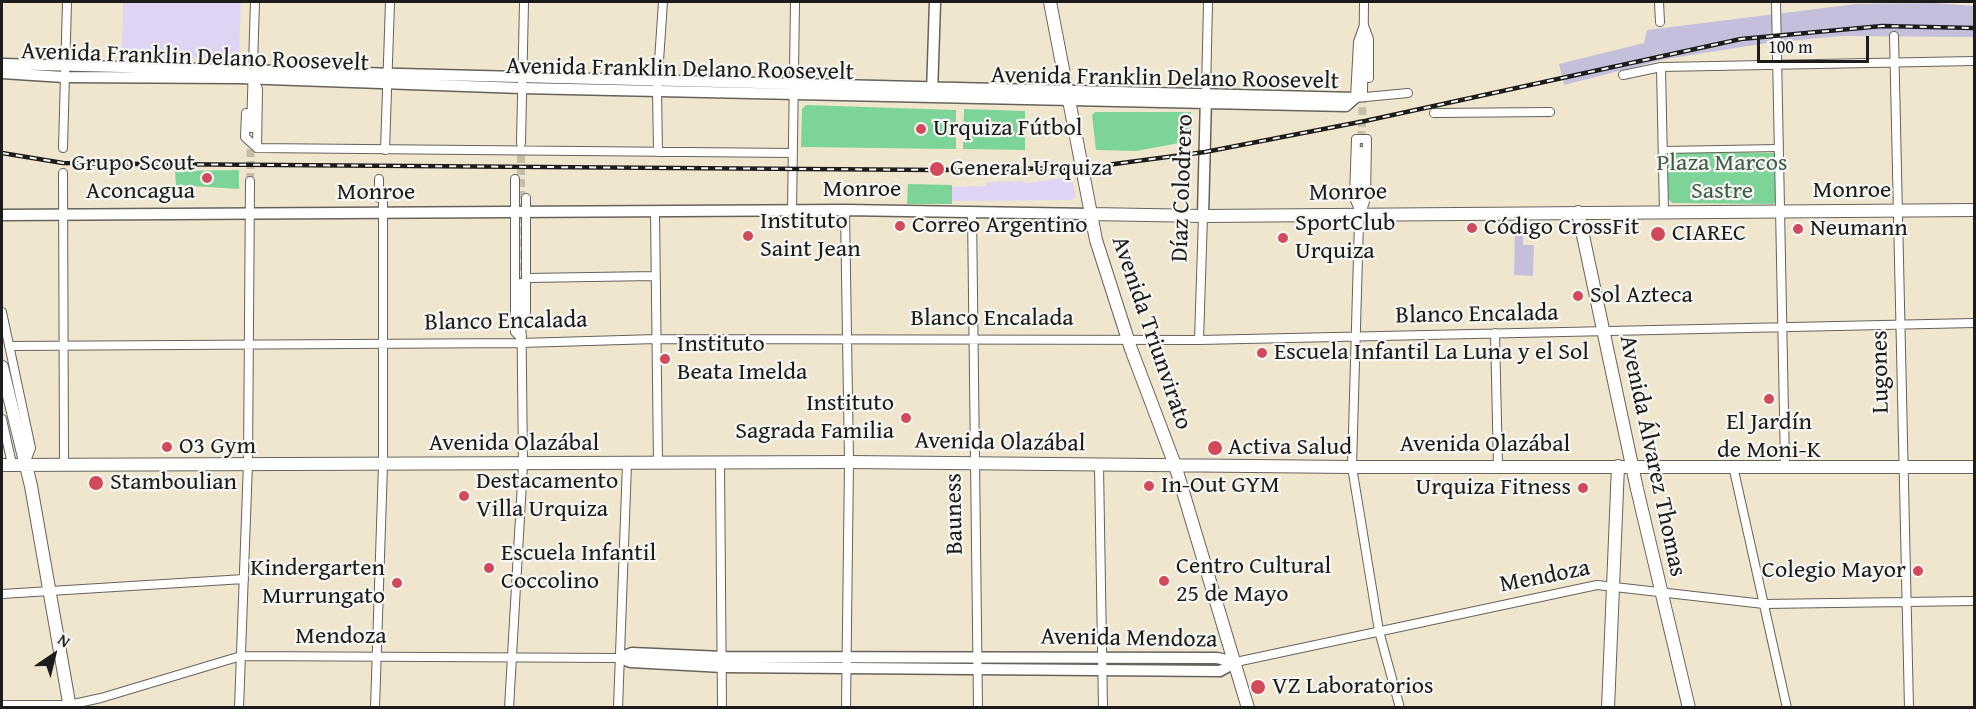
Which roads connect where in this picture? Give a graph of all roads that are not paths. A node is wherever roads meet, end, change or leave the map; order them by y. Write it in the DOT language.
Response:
graph roads {
  1 [pos="67,2"];
  2 [pos="255,2"];
  3 [pos="390,2"];
  4 [pos="524,2"];
  5 [pos="663,2"];
  6 [pos="795,2"];
  7 [pos="935,2"];
  8 [pos="1050,2"];
  9 [pos="1208,2"];
  10 [pos="1365,2"];
  11 [pos="1659,2"];
  12 [pos="1776,6"];
  13 [pos="1660,22"];
  14 [pos="1364,25"];
  15 [pos="1894,36"];
  16 [pos="1974,61"];
  17 [pos="1894,63"];
  18 [pos="2,64"];
  19 [pos="64,65"];
  20 [pos="1777,65"];
  21 [pos="1661,67"];
  22 [pos="2,73"];
  23 [pos="254,74"];
  24 [pos="1623,75"];
  25 [pos="64,77"];
  26 [pos="388,79"];
  27 [pos="659,85"];
  28 [pos="522,86"];
  29 [pos="793,88"];
  30 [pos="932,91"];
  31 [pos="1408,93"];
  32 [pos="1069,95"];
  33 [pos="1362,96"];
  34 [pos="1206,98"];
  35 [pos="1550,112"];
  36 [pos="1434,113"];
  37 [pos="251,128"];
  38 [pos="524,147"];
  39 [pos="63,148"];
  40 [pos="1779,148"];
  41 [pos="385,150"];
  42 [pos="1663,150"];
  43 [pos="516,151"];
  44 [pos="1361,151"];
  45 [pos="658,152"];
  46 [pos="793,153"];
  47 [pos="63,173"];
  48 [pos="379,179"];
  49 [pos="515,179"];
  50 [pos="250,181"];
  51 [pos="526,198"];
  52 [pos="845,210"];
  53 [pos="1974,210"];
  54 [pos="792,211"];
  55 [pos="655,212"];
  56 [pos="972,212"];
  57 [pos="1578,212"];
  58 [pos="1664,212"];
  59 [pos="1780,212"];
  60 [pos="1896,212"];
  61 [pos="520,213"];
  62 [pos="383,214"];
  63 [pos="1091,214"];
  64 [pos="1361,214"];
  65 [pos="2,215"];
  66 [pos="62,215"];
  67 [pos="250,215"];
  68 [pos="1203,216"];
  69 [pos="654,276"];
  70 [pos="524,280"];
  71 [pos="2,312"];
  72 [pos="1974,323"];
  73 [pos="1899,324"];
  74 [pos="1782,328"];
  75 [pos="1604,332"];
  76 [pos="1496,333"];
  77 [pos="1355,337"];
  78 [pos="973,338"];
  79 [pos="656,339"];
  80 [pos="847,339"];
  81 [pos="1128,339"];
  82 [pos="1199,340"];
  83 [pos="521,341"];
  84 [pos="383,342"];
  85 [pos="249,344"];
  86 [pos="65,345"];
  87 [pos="9,346"];
  88 [pos="2,367"];
  89 [pos="2,419"];
  90 [pos="849,462"];
  91 [pos="248,463"];
  92 [pos="627,464"];
  93 [pos="658,464"];
  94 [pos="720,464"];
  95 [pos="976,464"];
  96 [pos="13,465"];
  97 [pos="64,465"];
  98 [pos="383,465"];
  99 [pos="523,465"];
  100 [pos="1099,465"];
  101 [pos="1175,465"];
  102 [pos="1785,465"];
  103 [pos="1498,466"];
  104 [pos="1618,466"];
  105 [pos="1633,466"];
  106 [pos="1733,466"];
  107 [pos="1902,466"];
  108 [pos="1352,467"];
  109 [pos="1974,467"];
  110 [pos="244,579"];
  111 [pos="1613,587"];
  112 [pos="51,591"];
  113 [pos="1660,592"];
  114 [pos="2,594"];
  115 [pos="1906,601"];
  116 [pos="1974,601"];
  117 [pos="1764,604"];
  118 [pos="1379,631"];
  119 [pos="241,656"];
  120 [pos="377,656"];
  121 [pos="511,656"];
  122 [pos="619,658"];
  123 [pos="723,662"];
  124 [pos="846,662"];
  125 [pos="1236,662"];
  126 [pos="979,663"];
  127 [pos="1103,664"];
  128 [pos="2,705"];
  129 [pos="69,706"];
  130 [pos="239,708"];
  131 [pos="375,708"];
  132 [pos="509,708"];
  133 [pos="618,708"];
  134 [pos="722,708"];
  135 [pos="846,708"];
  136 [pos="978,708"];
  137 [pos="1103,708"];
  138 [pos="1248,708"];
  139 [pos="1400,708"];
  140 [pos="1608,708"];
  141 [pos="1689,708"];
  142 [pos="1787,708"];
  143 [pos="1909,708"];
  1 -- 19 [label="street"];
  2 -- 23 [label="street"];
  3 -- 26 [label="street"];
  4 -- 28 [label="street"];
  5 -- 27 [label="street"];
  6 -- 29 [label="street"];
  7 -- 30 [label="street"];
  8 -- 32 [label="main road, Avenida Triunvirato"];
  9 -- 34 [label="street, Díaz Colodrero"];
  10 -- 14 [label="street"];
  11 -- 13 [label="street"];
  12 -- 20 [label="street"];
  14 -- 33 [label="street"];
  14 -- 33 [label="street"];
  15 -- 17 [label="street, Lugones"];
  16 -- 17 [label="street"];
  17 -- 20 [label="street"];
  17 -- 60 [label="street, Lugones"];
  18 -- 19 [label="street, Avenida Franklin Delano Roosevelt"];
  19 -- 23 [label="street, Avenida Franklin Delano Roosevelt"];
  19 -- 25 [label="street"];
  20 -- 21 [label="street"];
  20 -- 40 [label="street"];
  21 -- 24 [label="street"];
  21 -- 42 [label="street"];
  22 -- 25 [label="street, Avenida Franklin Delano Roosevelt"];
  23 -- 25 [label="street, Avenida Franklin Delano Roosevelt"];
  23 -- 26 [label="street, Avenida Franklin Delano Roosevelt"];
  23 -- 37 [label="street"];
  23 -- 41 [label="street"];
  25 -- 39 [label="street"];
  26 -- 28 [label="street, Avenida Franklin Delano Roosevelt"];
  26 -- 41 [label="street"];
  27 -- 28 [label="street, Avenida Franklin Delano Roosevelt"];
  27 -- 29 [label="street, Avenida Franklin Delano Roosevelt"];
  27 -- 45 [label="street"];
  28 -- 38 [label="street"];
  28 -- 43 [label="street"];
  29 -- 30 [label="street, Avenida Franklin Delano Roosevelt"];
  29 -- 46 [label="street"];
  30 -- 32 [label="street, Avenida Franklin Delano Roosevelt"];
  31 -- 33 [label="street, Avenida Franklin Delano Roosevelt"];
  32 -- 34 [label="street, Avenida Franklin Delano Roosevelt"];
  32 -- 63 [label="main road, Avenida Triunvirato"];
  33 -- 34 [label="street, Avenida Franklin Delano Roosevelt"];
  34 -- 68 [label="street, Díaz Colodrero"];
  35 -- 36 [label="street"];
  38 -- 43 [label="street"];
  38 -- 45 [label="street"];
  40 -- 42 [label="street"];
  40 -- 59 [label="street"];
  41 -- 43 [label="street"];
  42 -- 58 [label="street"];
  44 -- 64 [label="street"];
  45 -- 46 [label="street"];
  46 -- 54 [label="street"];
  47 -- 66 [label="street"];
  48 -- 62 [label="street"];
  49 -- 61 [label="street"];
  50 -- 67 [label="street"];
  51 -- 61 [label="street"];
  52 -- 54 [label="street, Monroe"];
  52 -- 56 [label="street, Monroe"];
  52 -- 80 [label="street"];
  53 -- 60 [label="main road, Monroe"];
  54 -- 55 [label="street, Monroe"];
  55 -- 61 [label="street, Monroe"];
  55 -- 69 [label="street"];
  56 -- 63 [label="street, Monroe"];
  56 -- 78 [label="street, Bauness"];
  57 -- 58 [label="main road, Monroe"];
  57 -- 64 [label="main road, Monroe"];
  57 -- 75 [label="main road, Avenida Álvarez Thomas"];
  58 -- 59 [label="main road, Monroe"];
  59 -- 60 [label="main road, Monroe"];
  59 -- 74 [label="street"];
  60 -- 73 [label="street, Lugones"];
  61 -- 62 [label="street, Monroe"];
  61 -- 70 [label="street"];
  61 -- 83 [label="street"];
  62 -- 67 [label="street, Monroe"];
  62 -- 84 [label="street"];
  63 -- 68 [label="main road, Monroe"];
  63 -- 81 [label="main road, Avenida Triunvirato"];
  64 -- 64 [label="street"];
  64 -- 68 [label="main road, Monroe"];
  64 -- 77 [label="street"];
  65 -- 66 [label="street, Monroe"];
  66 -- 67 [label="street, Monroe"];
  66 -- 86 [label="street"];
  67 -- 85 [label="street"];
  68 -- 82 [label="street, Díaz Colodrero"];
  69 -- 70 [label="street"];
  69 -- 79 [label="street"];
  70 -- 83 [label="street"];
  71 -- 87 [label="street"];
  72 -- 73 [label="street, Blanco Encalada"];
  73 -- 74 [label="street, Blanco Encalada"];
  73 -- 107 [label="street, Lugones"];
  74 -- 75 [label="street, Blanco Encalada"];
  74 -- 102 [label="street"];
  75 -- 76 [label="street, Blanco Encalada"];
  75 -- 105 [label="main road, Avenida Álvarez Thomas"];
  76 -- 77 [label="street, Blanco Encalada"];
  76 -- 103 [label="street"];
  77 -- 82 [label="street, Blanco Encalada"];
  77 -- 108 [label="street"];
  78 -- 80 [label="street, Blanco Encalada"];
  78 -- 81 [label="street, Blanco Encalada"];
  78 -- 95 [label="street, Bauness"];
  79 -- 80 [label="street, Blanco Encalada"];
  79 -- 83 [label="street, Blanco Encalada"];
  79 -- 93 [label="street"];
  80 -- 90 [label="street"];
  81 -- 82 [label="street, Blanco Encalada"];
  81 -- 101 [label="main road, Avenida Triunvirato"];
  83 -- 84 [label="street, Blanco Encalada"];
  83 -- 99 [label="street"];
  84 -- 85 [label="street, Blanco Encalada"];
  84 -- 98 [label="street"];
  85 -- 86 [label="street, Blanco Encalada"];
  85 -- 91 [label="street"];
  86 -- 87 [label="street, Blanco Encalada"];
  86 -- 97 [label="street"];
  87 -- 96 [label="street"];
  88 -- 96 [label="main road"];
  89 -- 96 [label="street"];
  90 -- 94 [label="main road, Avenida Olazábal"];
  90 -- 95 [label="main road, Avenida Olazábal"];
  90 -- 124 [label="street"];
  91 -- 97 [label="main road, Avenida Olazábal"];
  91 -- 98 [label="main road, Avenida Olazábal"];
  91 -- 110 [label="street"];
  92 -- 93 [label="main road, Avenida Olazábal"];
  92 -- 99 [label="main road, Avenida Olazábal"];
  92 -- 122 [label="street"];
  93 -- 94 [label="main road, Avenida Olazábal"];
  94 -- 123 [label="street"];
  95 -- 100 [label="main road, Avenida Olazábal"];
  95 -- 126 [label="street, Bauness"];
  96 -- 97 [label="main road, Avenida Olazábal"];
  96 -- 112 [label="main road"];
  98 -- 99 [label="main road, Avenida Olazábal"];
  98 -- 120 [label="street"];
  99 -- 121 [label="street"];
  100 -- 101 [label="main road, Avenida Olazábal"];
  100 -- 127 [label="street"];
  101 -- 108 [label="main road, Avenida Olazábal"];
  101 -- 125 [label="main road, Avenida Triunvirato"];
  102 -- 106 [label="main road, Avenida Olazábal"];
  102 -- 107 [label="main road, Avenida Olazábal"];
  103 -- 104 [label="main road, Avenida Olazábal"];
  103 -- 108 [label="main road, Avenida Olazábal"];
  104 -- 105 [label="main road, Avenida Olazábal"];
  104 -- 111 [label="main road"];
  105 -- 106 [label="main road, Avenida Olazábal"];
  105 -- 113 [label="main road, Avenida Álvarez Thomas"];
  106 -- 117 [label="street"];
  107 -- 109 [label="main road, Avenida Olazábal"];
  107 -- 115 [label="street, Lugones"];
  108 -- 118 [label="street"];
  110 -- 112 [label="street"];
  110 -- 119 [label="street"];
  111 -- 113 [label="street, Mendoza"];
  111 -- 118 [label="street, Mendoza"];
  111 -- 140 [label="main road"];
  112 -- 114 [label="street"];
  112 -- 129 [label="main road"];
  113 -- 117 [label="street, Mendoza"];
  113 -- 141 [label="main road, Avenida Álvarez Thomas"];
  115 -- 116 [label="street, Mendoza"];
  115 -- 117 [label="street, Mendoza"];
  115 -- 143 [label="street, Lugones"];
  117 -- 142 [label="street"];
  118 -- 125 [label="street, Mendoza"];
  118 -- 139 [label="street"];
  119 -- 120 [label="street, Mendoza"];
  119 -- 129 [label="street, Mendoza"];
  119 -- 130 [label="street"];
  120 -- 121 [label="street, Mendoza"];
  120 -- 131 [label="street"];
  121 -- 122 [label="street, Mendoza"];
  121 -- 132 [label="street"];
  122 -- 123 [label="street, Avenida Mendoza"];
  122 -- 133 [label="street"];
  123 -- 124 [label="street, Avenida Mendoza"];
  123 -- 134 [label="street"];
  124 -- 126 [label="street, Avenida Mendoza"];
  124 -- 135 [label="street"];
  125 -- 127 [label="street, Avenida Mendoza"];
  125 -- 138 [label="main road, Avenida Triunvirato"];
  126 -- 127 [label="street, Avenida Mendoza"];
  126 -- 136 [label="street, Bauness"];
  127 -- 137 [label="street"];
  128 -- 129 [label="street, Mendoza"];
}
